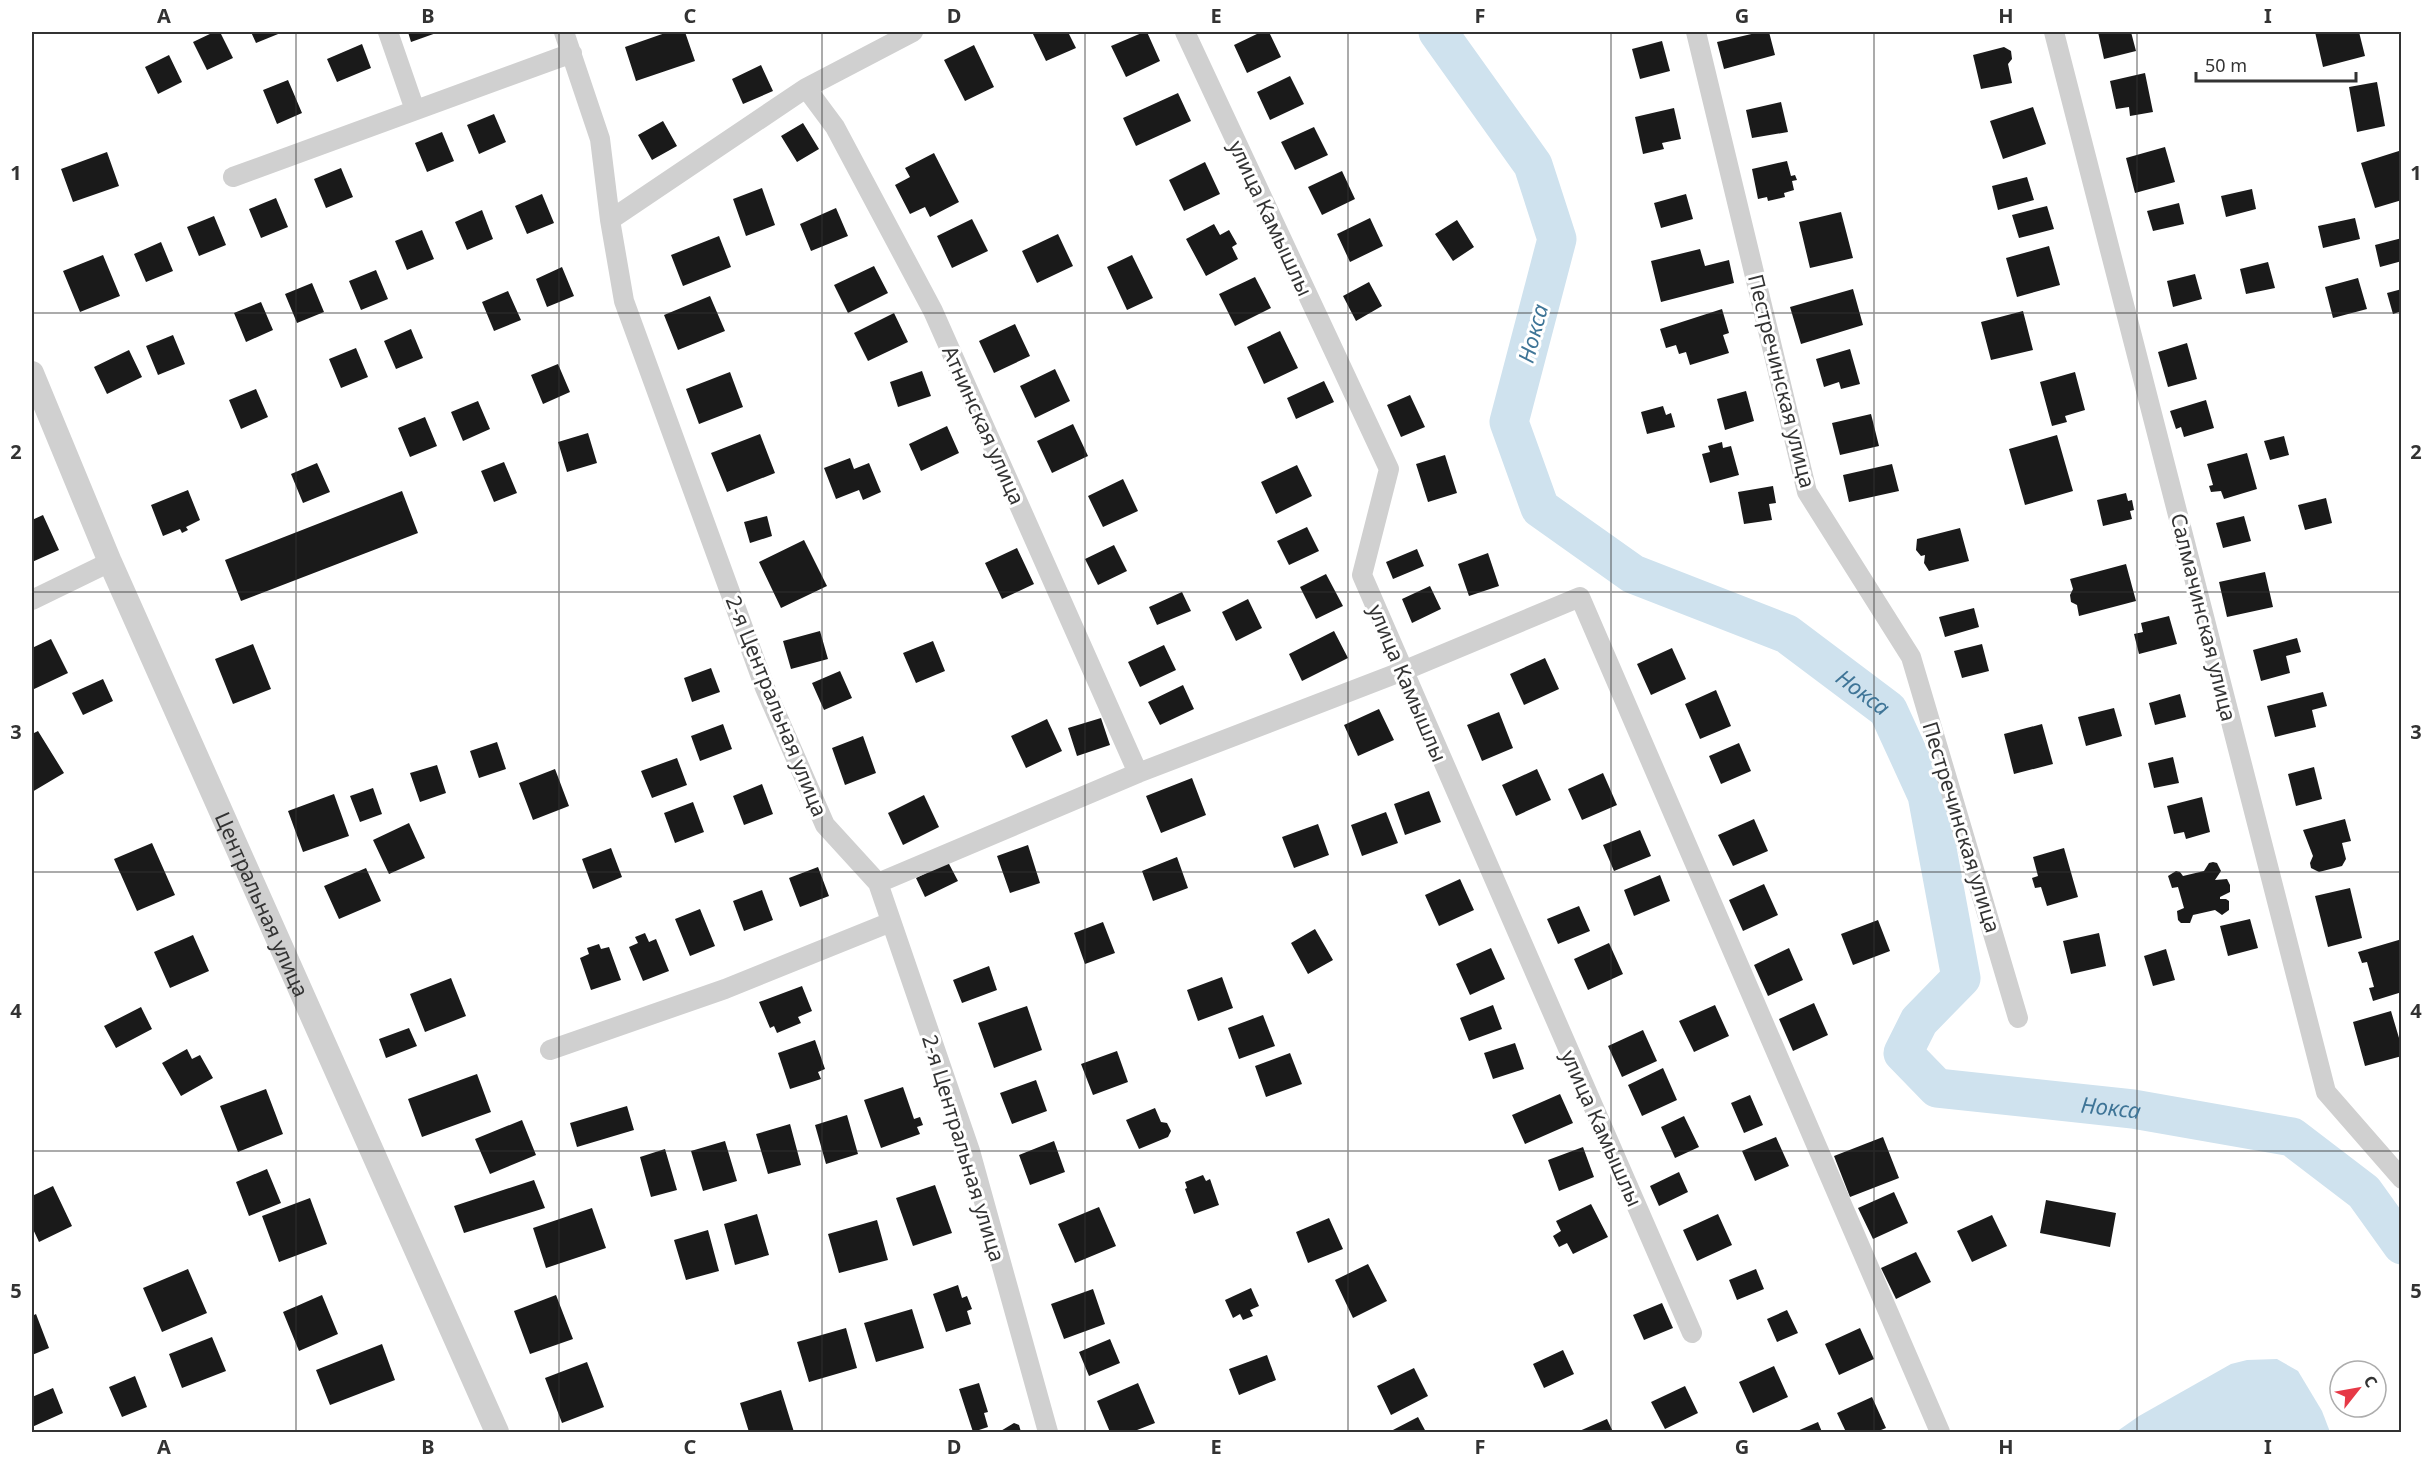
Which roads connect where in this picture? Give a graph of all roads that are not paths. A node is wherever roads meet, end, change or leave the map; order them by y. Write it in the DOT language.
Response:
graph roads {
  1 [pos="388,32"];
  2 [pos="564,32"];
  3 [pos="913,32"];
  4 [pos="1185,32"];
  5 [pos="1696,32"];
  6 [pos="2054,32"];
  7 [pos="572,53"];
  8 [pos="806,88"];
  9 [pos="415,110"];
  10 [pos="233,177"];
  11 [pos="610,220"];
  12 [pos="32,373"];
  13 [pos="110,562"];
  14 [pos="32,600"];
  15 [pos="1403,672"];
  16 [pos="1138,773"];
  17 [pos="878,883"];
  18 [pos="891,922"];
  19 [pos="2018,1018"];
  20 [pos="550,1050"];
  21 [pos="2402,1179"];
  22 [pos="1692,1333"];
  23 [pos="498,1432"];
  24 [pos="1048,1432"];
  25 [pos="1940,1432"];
  1 -- 9 [label="street"];
  2 -- 7 [label="street, 2-я Центральная улица"];
  3 -- 8 [label="street"];
  4 -- 15 [label="street, улица Камышлы"];
  5 -- 19 [label="street, Пестречинская улица"];
  6 -- 21 [label="street, Салмачинская улица"];
  7 -- 9 [label="street"];
  7 -- 11 [label="street, 2-я Центральная улица"];
  8 -- 11 [label="street"];
  8 -- 16 [label="street, Атнинская улица"];
  9 -- 10 [label="street"];
  11 -- 17 [label="street, 2-я Центральная улица"];
  12 -- 13 [label="street, Центральная улица"];
  13 -- 14 [label="street"];
  13 -- 23 [label="street, Центральная улица"];
  15 -- 16 [label="street"];
  15 -- 22 [label="street, улица Камышлы"];
  15 -- 25 [label="street"];
  16 -- 17 [label="street"];
  17 -- 18 [label="street, 2-я Центральная улица"];
  18 -- 20 [label="street"];
  18 -- 24 [label="street, 2-я Центральная улица"];
}
